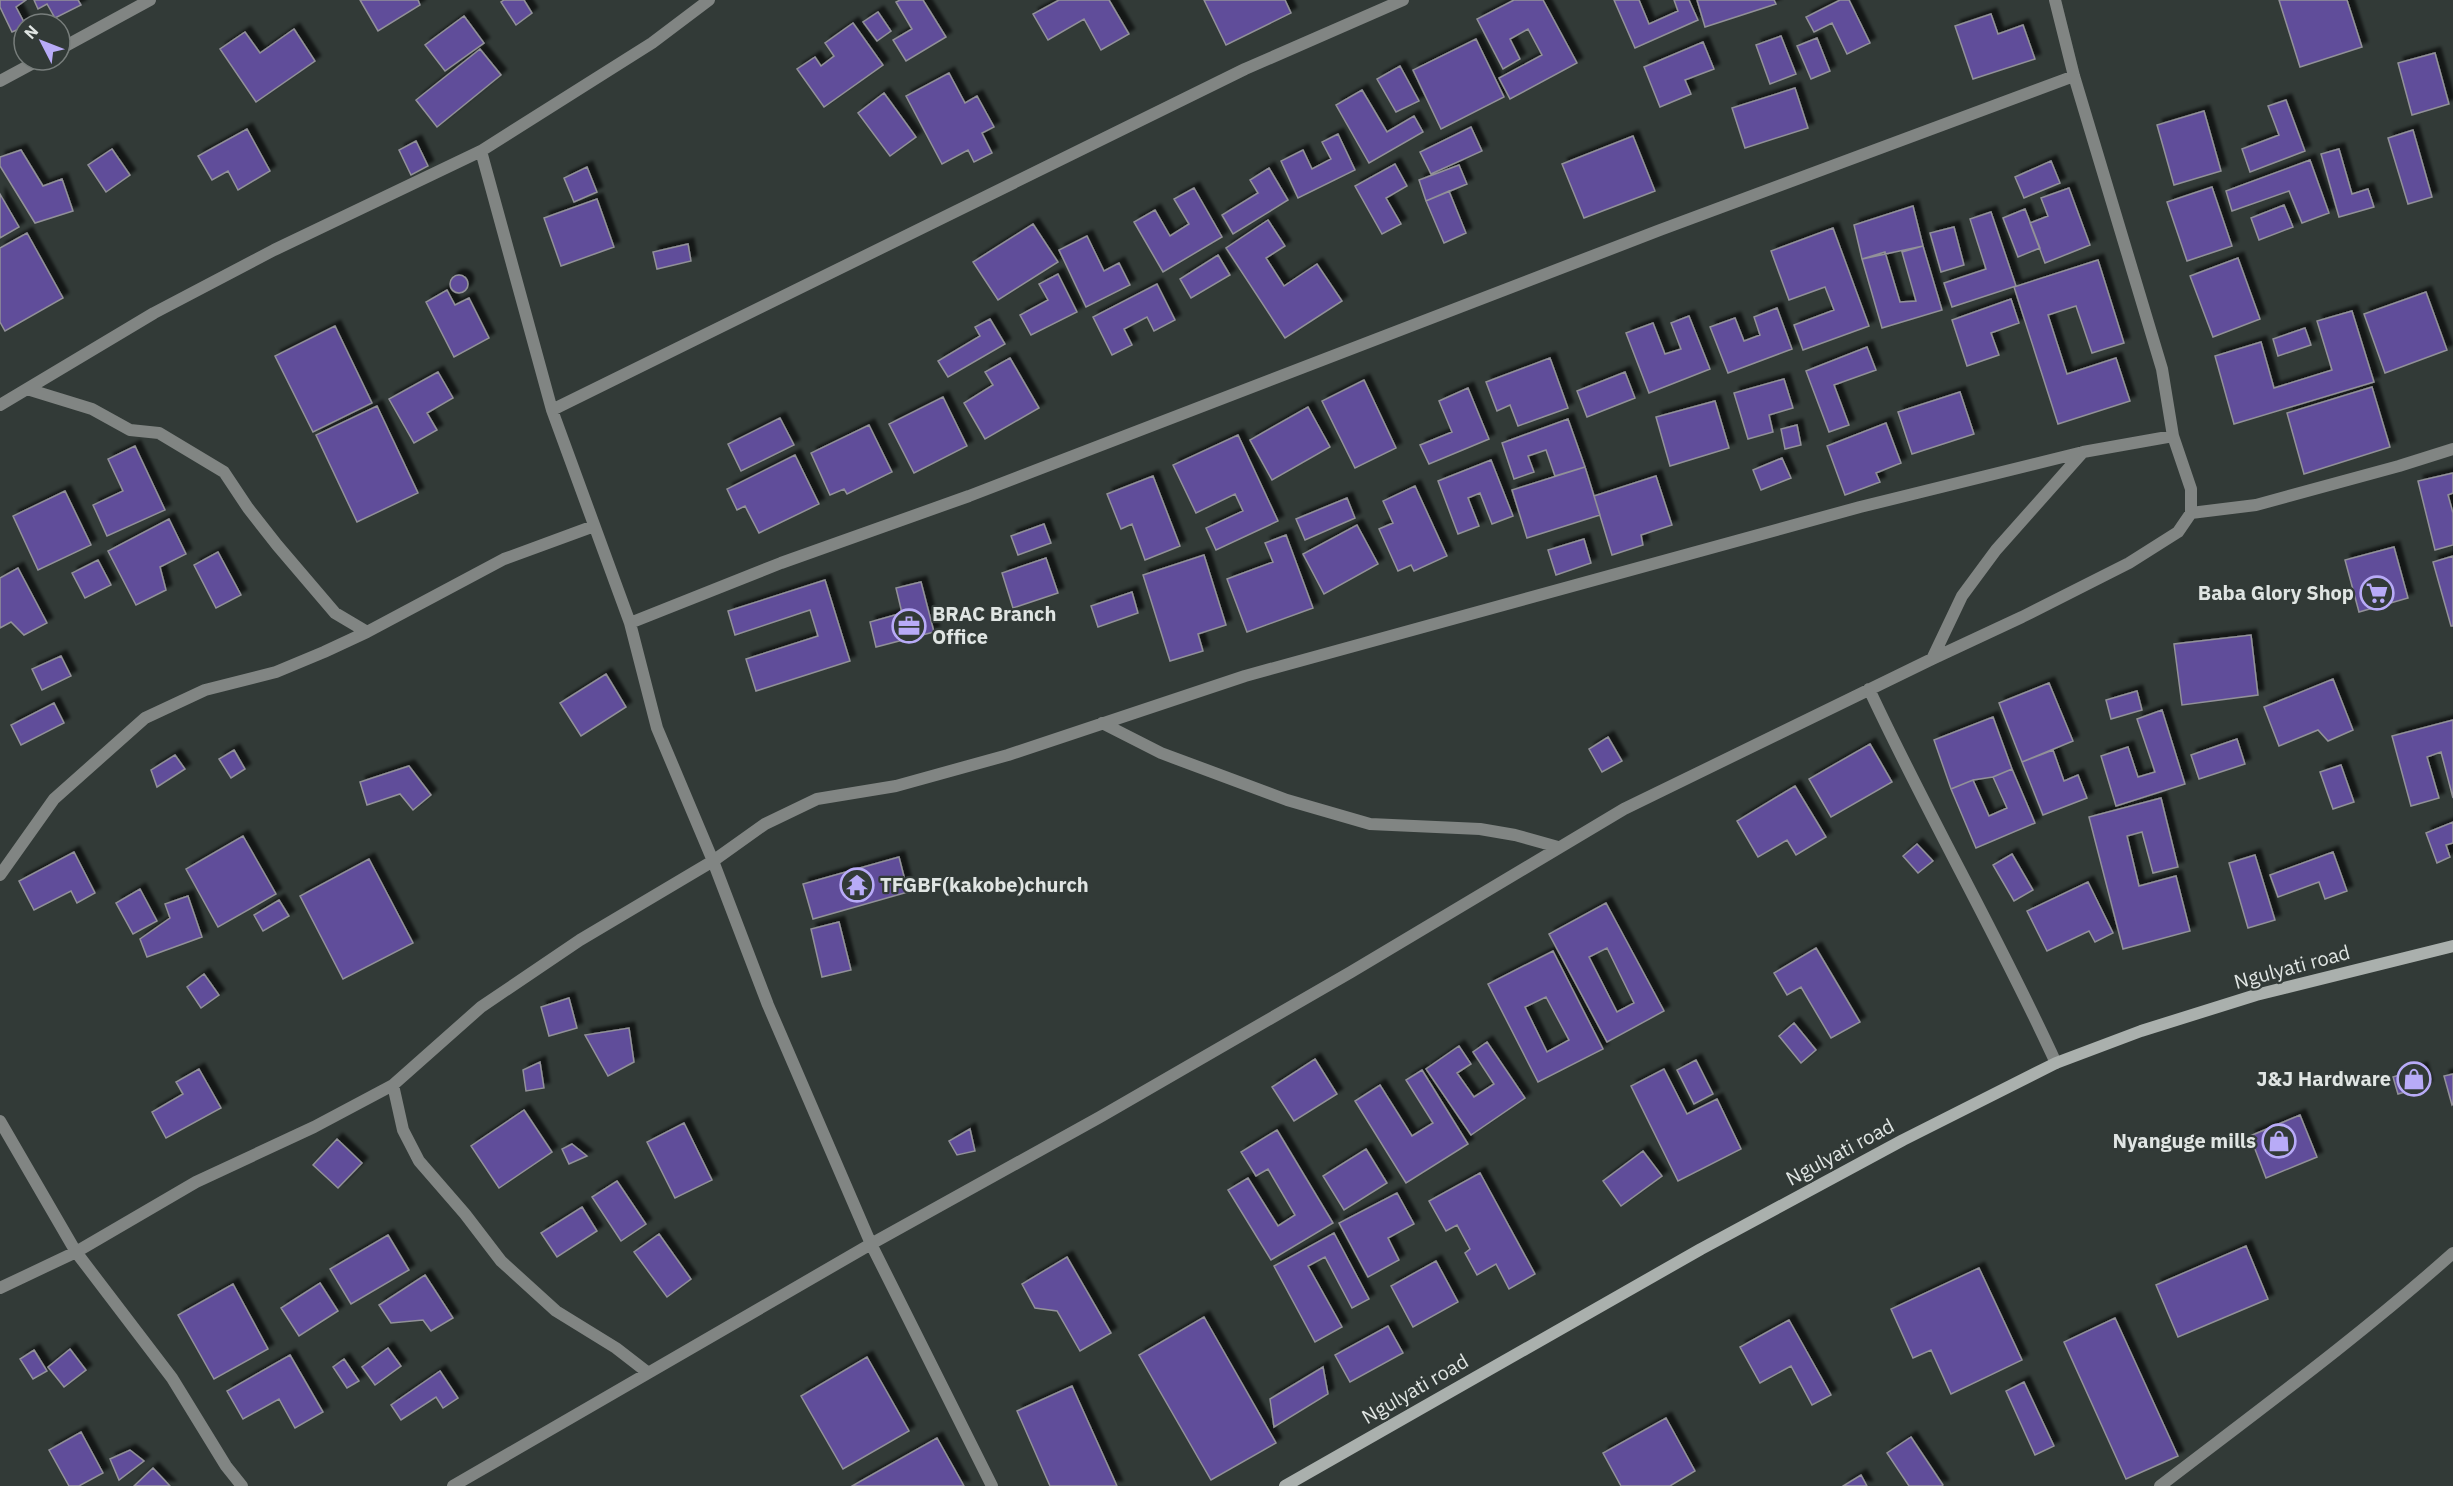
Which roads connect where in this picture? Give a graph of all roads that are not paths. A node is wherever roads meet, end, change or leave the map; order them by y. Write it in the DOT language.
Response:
graph roads {
  1 [pos="150,0"];
  2 [pos="709,0"];
  3 [pos="1403,0"];
  4 [pos="2055,0"];
  5 [pos="72,42"];
  6 [pos="17,72"];
  7 [pos="2074,76"];
  8 [pos="0,81"];
  9 [pos="481,152"];
  10 [pos="27,389"];
  11 [pos="0,405"];
  12 [pos="552,410"];
  13 [pos="2173,436"];
  14 [pos="2453,449"];
  15 [pos="2083,452"];
  16 [pos="2191,513"];
  17 [pos="594,526"];
  18 [pos="630,623"];
  19 [pos="367,632"];
  20 [pos="1932,659"];
  21 [pos="1869,689"];
  22 [pos="1102,723"];
  23 [pos="1558,847"];
  24 [pos="713,861"];
  25 [pos="0,875"];
  26 [pos="2453,946"];
  27 [pos="2056,1063"];
  28 [pos="393,1085"];
  29 [pos="0,1121"];
  30 [pos="871,1244"];
  31 [pos="76,1252"];
  32 [pos="2453,1252"];
  33 [pos="0,1288"];
  34 [pos="647,1372"];
  35 [pos="242,1486"];
  36 [pos="453,1486"];
  37 [pos="992,1486"];
  38 [pos="1285,1486"];
  39 [pos="2160,1486"];
  1 -- 5 [label="street"];
  2 -- 9 [label="street"];
  3 -- 12 [label="street"];
  4 -- 7 [label="street"];
  6 -- 8 [label="street"];
  7 -- 13 [label="street"];
  7 -- 18 [label="street"];
  9 -- 10 [label="street"];
  9 -- 12 [label="street"];
  10 -- 11 [label="street"];
  10 -- 19 [label="street"];
  12 -- 17 [label="street"];
  13 -- 15 [label="street"];
  13 -- 16 [label="street"];
  14 -- 16 [label="street"];
  15 -- 20 [label="street"];
  15 -- 22 [label="street"];
  16 -- 20 [label="street"];
  17 -- 18 [label="street"];
  17 -- 19 [label="street"];
  18 -- 24 [label="street"];
  19 -- 25 [label="street"];
  20 -- 21 [label="street"];
  21 -- 23 [label="street"];
  21 -- 27 [label="street"];
  22 -- 23 [label="street"];
  22 -- 24 [label="street"];
  23 -- 30 [label="street"];
  24 -- 28 [label="street"];
  24 -- 30 [label="street"];
  26 -- 27 [label="main road, Ngulyati road"];
  27 -- 38 [label="main road, Ngulyati road"];
  28 -- 31 [label="street"];
  28 -- 34 [label="street"];
  29 -- 31 [label="street"];
  30 -- 34 [label="street"];
  30 -- 37 [label="street"];
  31 -- 33 [label="street"];
  31 -- 35 [label="street"];
  32 -- 39 [label="street"];
  34 -- 36 [label="street"];
}
